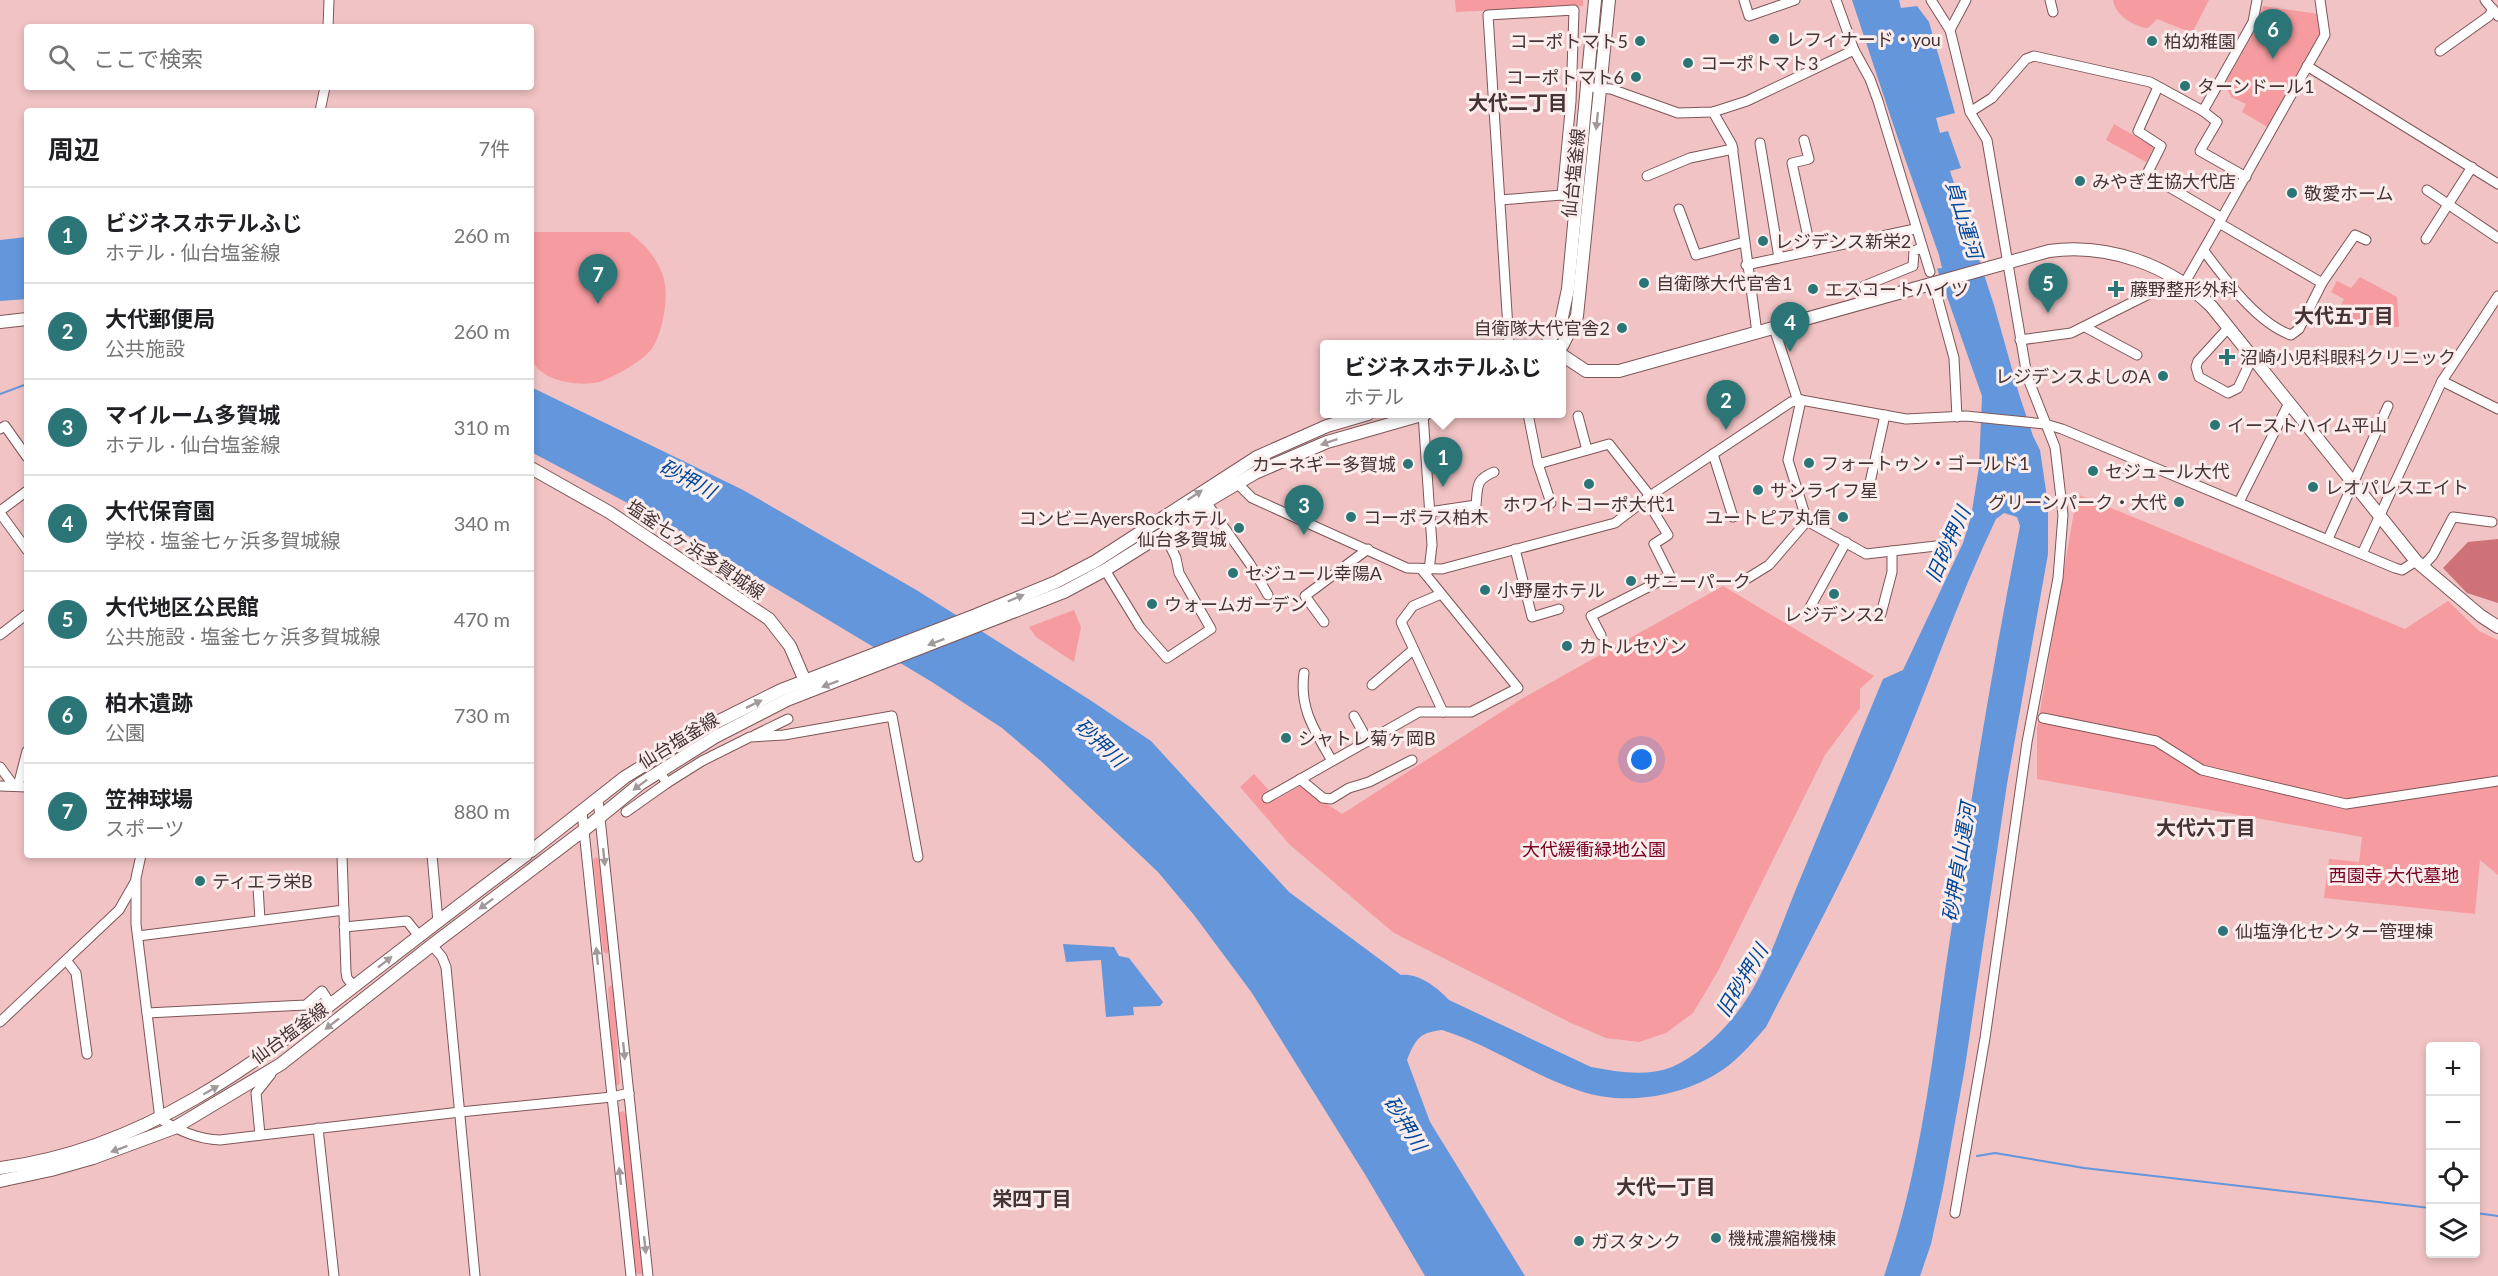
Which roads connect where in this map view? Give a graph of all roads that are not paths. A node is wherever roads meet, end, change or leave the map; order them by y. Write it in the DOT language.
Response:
graph roads {
  1 [pos="329,0"];
  2 [pos="1595,0"];
  3 [pos="1609,0"];
  4 [pos="1744,0"];
  5 [pos="1795,0"];
  6 [pos="1836,0"];
  7 [pos="1931,0"];
  8 [pos="1966,0"];
  9 [pos="2050,0"];
  10 [pos="2257,0"];
  11 [pos="2320,0"];
  12 [pos="2485,0"];
  13 [pos="2053,12"];
  14 [pos="2495,13"];
  15 [pos="328,24"];
  16 [pos="1950,30"];
  17 [pos="1854,50"];
  18 [pos="2440,51"];
  19 [pos="2307,66"];
  20 [pos="2158,87"];
  21 [pos="1594,88"];
  22 [pos="324,90"];
  23 [pos="321,108"];
  24 [pos="2203,111"];
  25 [pos="1713,112"];
  26 [pos="1970,112"];
  27 [pos="1804,140"];
  28 [pos="1760,143"];
  29 [pos="1733,149"];
  30 [pos="2472,167"];
  31 [pos="1647,176"];
  32 [pos="2246,177"];
  33 [pos="2498,184"];
  34 [pos="2427,190"];
  35 [pos="1562,195"];
  36 [pos="1578,197"];
  37 [pos="1500,200"];
  38 [pos="2448,204"];
  39 [pos="1679,209"];
  40 [pos="2220,220"];
  41 [pos="1915,229"];
  42 [pos="2498,238"];
  43 [pos="2426,239"];
  44 [pos="2366,240"];
  45 [pos="1744,242"];
  46 [pos="1921,248"];
  47 [pos="1810,251"];
  48 [pos="2204,251"];
  49 [pos="1779,258"];
  50 [pos="2008,261"];
  51 [pos="1746,265"];
  52 [pos="2170,276"];
  53 [pos="1934,282"];
  54 [pos="2322,283"];
  55 [pos="2184,284"];
  56 [pos="2498,296"];
  57 [pos="1869,300"];
  58 [pos="24,319"];
  59 [pos="0,322"];
  60 [pos="2085,327"];
  61 [pos="2229,327"];
  62 [pos="1774,328"];
  63 [pos="1757,333"];
  64 [pos="1509,340"];
  65 [pos="1550,340"];
  66 [pos="1565,340"];
  67 [pos="2020,340"];
  68 [pos="2137,355"];
  69 [pos="2253,356"];
  70 [pos="1566,358"];
  71 [pos="2442,381"];
  72 [pos="1799,401"];
  73 [pos="2289,403"];
  74 [pos="2496,405"];
  75 [pos="2388,406"];
  76 [pos="1886,415"];
  77 [pos="1578,416"];
  78 [pos="1962,416"];
  79 [pos="1357,418"];
  80 [pos="1410,418"];
  81 [pos="1424,418"];
  82 [pos="1529,418"];
  83 [pos="2045,424"];
  84 [pos="0,429"];
  85 [pos="1587,450"];
  86 [pos="24,453"];
  87 [pos="1713,454"];
  88 [pos="1538,464"];
  89 [pos="534,470"];
  90 [pos="1494,472"];
  91 [pos="1233,478"];
  92 [pos="2354,482"];
  93 [pos="1869,487"];
  94 [pos="24,494"];
  95 [pos="1648,497"];
  96 [pos="1206,502"];
  97 [pos="2239,502"];
  98 [pos="1551,503"];
  99 [pos="0,512"];
  100 [pos="1430,513"];
  101 [pos="2380,516"];
  102 [pos="1733,517"];
  103 [pos="1807,521"];
  104 [pos="2492,522"];
  105 [pos="1164,533"];
  106 [pos="2328,540"];
  107 [pos="1846,542"];
  108 [pos="24,546"];
  109 [pos="1936,546"];
  110 [pos="1368,549"];
  111 [pos="1515,549"];
  112 [pos="1892,551"];
  113 [pos="2362,554"];
  114 [pos="2419,564"];
  115 [pos="1106,570"];
  116 [pos="1425,570"];
  117 [pos="1748,578"];
  118 [pos="1441,594"];
  119 [pos="1268,595"];
  120 [pos="1559,609"];
  121 [pos="1808,611"];
  122 [pos="1881,614"];
  123 [pos="24,616"];
  124 [pos="1324,622"];
  125 [pos="2498,627"];
  126 [pos="0,635"];
  127 [pos="1602,635"];
  128 [pos="1413,650"];
  129 [pos="1304,673"];
  130 [pos="1372,685"];
  131 [pos="808,686"];
  132 [pos="1443,712"];
  133 [pos="1354,716"];
  134 [pos="2043,718"];
  135 [pos="788,719"];
  136 [pos="750,737"];
  137 [pos="1368,741"];
  138 [pos="1412,760"];
  139 [pos="1332,761"];
  140 [pos="24,766"];
  141 [pos="0,767"];
  142 [pos="659,771"];
  143 [pos="1300,779"];
  144 [pos="2498,781"];
  145 [pos="667,783"];
  146 [pos="0,786"];
  147 [pos="20,786"];
  148 [pos="1267,798"];
  149 [pos="598,799"];
  150 [pos="582,812"];
  151 [pos="626,812"];
  152 [pos="599,818"];
  153 [pos="584,830"];
  154 [pos="534,849"];
  155 [pos="918,857"];
  156 [pos="140,858"];
  157 [pos="342,858"];
  158 [pos="432,858"];
  159 [pos="522,858"];
  160 [pos="136,878"];
  161 [pos="258,887"];
  162 [pos="119,910"];
  163 [pos="344,910"];
  164 [pos="260,920"];
  165 [pos="438,922"];
  166 [pos="136,924"];
  167 [pos="344,927"];
  168 [pos="138,936"];
  169 [pos="418,936"];
  170 [pos="432,945"];
  171 [pos="66,960"];
  172 [pos="616,978"];
  173 [pos="600,980"];
  174 [pos="354,987"];
  175 [pos="332,1005"];
  176 [pos="147,1013"];
  177 [pos="0,1023"];
  178 [pos="87,1054"];
  179 [pos="281,1064"];
  180 [pos="629,1093"];
  181 [pos="612,1097"];
  182 [pos="459,1112"];
  183 [pos="160,1119"];
  184 [pos="174,1128"];
  185 [pos="318,1128"];
  186 [pos="260,1135"];
  187 [pos="0,1168"];
  188 [pos="0,1181"];
  189 [pos="1955,1213"];
  190 [pos="334,1276"];
  191 [pos="475,1276"];
  192 [pos="631,1276"];
  193 [pos="648,1276"];
  1 -- 15 [label="street"];
  2 -- 21 [label="main road, 仙台塩釜線"];
  3 -- 21 [label="main road, 仙台塩釜線"];
  4 -- 5 [label="street"];
  6 -- 17 [label="street"];
  7 -- 16 [label="street"];
  8 -- 16 [label="street"];
  9 -- 13 [label="street"];
  10 -- 24 [label="street"];
  11 -- 19 [label="street"];
  12 -- 14 [label="street"];
  14 -- 18 [label="street"];
  16 -- 26 [label="street"];
  17 -- 25 [label="street"];
  17 -- 41 [label="street"];
  19 -- 30 [label="street"];
  19 -- 32 [label="street"];
  20 -- 24 [label="street"];
  20 -- 26 [label="street"];
  20 -- 40 [label="street"];
  21 -- 25 [label="street"];
  21 -- 36 [label="main road, 仙台塩釜線"];
  21 -- 66 [label="main road, 仙台塩釜線, one-way"];
  22 -- 23 [label="street"];
  24 -- 32 [label="street"];
  25 -- 29 [label="street"];
  26 -- 50 [label="street"];
  27 -- 47 [label="street"];
  28 -- 49 [label="street"];
  29 -- 31 [label="street"];
  29 -- 45 [label="street"];
  30 -- 33 [label="street"];
  30 -- 38 [label="street"];
  32 -- 40 [label="street"];
  34 -- 38 [label="street"];
  35 -- 36 [label="street"];
  35 -- 37 [label="street"];
  35 -- 37 [label="street"];
  36 -- 65 [label="main road, 仙台塩釜線"];
  37 -- 64 [label="street"];
  38 -- 42 [label="street"];
  38 -- 43 [label="street"];
  39 -- 45 [label="street"];
  40 -- 48 [label="street"];
  40 -- 54 [label="street"];
  41 -- 46 [label="street"];
  41 -- 47 [label="street"];
  44 -- 54 [label="street"];
  45 -- 51 [label="street"];
  46 -- 53 [label="street"];
  46 -- 57 [label="street"];
  47 -- 49 [label="street"];
  48 -- 54 [label="street"];
  48 -- 55 [label="street"];
  49 -- 51 [label="street"];
  50 -- 52 [label="main road"];
  50 -- 53 [label="main road"];
  50 -- 67 [label="street"];
  51 -- 63 [label="street"];
  52 -- 55 [label="main road"];
  52 -- 60 [label="street"];
  53 -- 57 [label="main road"];
  53 -- 78 [label="street"];
  55 -- 61 [label="main road"];
  56 -- 71 [label="street"];
  57 -- 62 [label="main road"];
  58 -- 59 [label="main road"];
  60 -- 67 [label="street"];
  60 -- 68 [label="street"];
  61 -- 69 [label="main road"];
  61 -- 69 [label="street"];
  62 -- 63 [label="main road"];
  62 -- 72 [label="street"];
  63 -- 70 [label="main road"];
  67 -- 83 [label="street"];
  69 -- 73 [label="main road"];
  71 -- 74 [label="street"];
  71 -- 101 [label="street"];
  72 -- 76 [label="street"];
  72 -- 87 [label="street"];
  72 -- 103 [label="street"];
  73 -- 92 [label="main road"];
  73 -- 97 [label="street"];
  75 -- 92 [label="street"];
  76 -- 78 [label="street"];
  76 -- 93 [label="street"];
  77 -- 85 [label="street"];
  78 -- 83 [label="street"];
  79 -- 91 [label="main road, 仙台塩釜線"];
  80 -- 91 [label="main road, 仙台塩釜線, one-way"];
  81 -- 100 [label="street"];
  82 -- 88 [label="street"];
  83 -- 97 [label="street"];
  83 -- 189 [label="street"];
  84 -- 86 [label="street"];
  85 -- 88 [label="street"];
  85 -- 95 [label="street"];
  87 -- 95 [label="street"];
  87 -- 102 [label="street"];
  88 -- 98 [label="street"];
  89 -- 131 [label="main road, 塩釜七ヶ浜多賀城線"];
  90 -- 100 [label="street"];
  91 -- 96 [label="main road, 仙台塩釜線"];
  91 -- 110 [label="street"];
  131 -- 91 [label="main road, 仙台塩釜線, one-way"];
  92 -- 101 [label="main road"];
  92 -- 106 [label="street"];
  94 -- 99 [label="street"];
  95 -- 111 [label="street"];
  95 -- 127 [label="street"];
  96 -- 105 [label="main road, 仙台塩釜線"];
  96 -- 119 [label="street"];
  97 -- 106 [label="street"];
  99 -- 108 [label="street"];
  100 -- 116 [label="street"];
  101 -- 113 [label="street"];
  101 -- 114 [label="main road"];
  103 -- 107 [label="street"];
  103 -- 117 [label="street"];
  104 -- 114 [label="street"];
  105 -- 115 [label="main road, 仙台塩釜線"];
  105 -- 115 [label="street"];
  106 -- 113 [label="street"];
  107 -- 112 [label="street"];
  107 -- 121 [label="street"];
  109 -- 112 [label="street"];
  110 -- 116 [label="street"];
  110 -- 124 [label="street"];
  111 -- 116 [label="street"];
  111 -- 120 [label="street"];
  112 -- 122 [label="street"];
  113 -- 114 [label="street"];
  114 -- 125 [label="main road"];
  115 -- 131 [label="main road, 仙台塩釜線, one-way"];
  116 -- 118 [label="street"];
  118 -- 128 [label="street"];
  118 -- 132 [label="street"];
  123 -- 126 [label="street"];
  128 -- 130 [label="street"];
  128 -- 132 [label="street"];
  129 -- 139 [label="street"];
  131 -- 142 [label="main road, 仙台塩釜線"];
  149 -- 131 [label="main road, 仙台塩釜線, one-way"];
  132 -- 137 [label="street"];
  133 -- 137 [label="street"];
  134 -- 144 [label="street"];
  135 -- 136 [label="street"];
  136 -- 145 [label="street"];
  136 -- 155 [label="street"];
  137 -- 139 [label="street"];
  138 -- 143 [label="street"];
  139 -- 143 [label="street"];
  140 -- 147 [label="street"];
  141 -- 147 [label="street"];
  142 -- 145 [label="street"];
  142 -- 152 [label="main road, 仙台塩釜線, one-way"];
  143 -- 148 [label="street"];
  145 -- 151 [label="street"];
  146 -- 147 [label="street"];
  149 -- 150 [label="main road, 仙台塩釜線"];
  149 -- 152 [label="street"];
  150 -- 153 [label="street"];
  150 -- 154 [label="main road, 仙台塩釜線"];
  152 -- 153 [label="main road, 仙台塩釜線"];
  152 -- 172 [label="street, one-way"];
  153 -- 170 [label="main road, 仙台塩釜線, one-way"];
  173 -- 153 [label="street, one-way"];
  156 -- 160 [label="street"];
  157 -- 163 [label="street"];
  158 -- 165 [label="street"];
  159 -- 165 [label="main road, 仙台塩釜線"];
  160 -- 162 [label="street"];
  160 -- 166 [label="street"];
  161 -- 164 [label="street"];
  162 -- 166 [label="street"];
  162 -- 171 [label="street"];
  163 -- 164 [label="street"];
  163 -- 167 [label="street"];
  164 -- 168 [label="street"];
  165 -- 169 [label="main road, 仙台塩釜線"];
  166 -- 168 [label="street"];
  167 -- 169 [label="street"];
  167 -- 174 [label="street"];
  168 -- 176 [label="street"];
  174 -- 169 [label="main road, 仙台塩釜線, one-way"];
  170 -- 179 [label="main road, 仙台塩釜線, one-way"];
  170 -- 182 [label="street"];
  171 -- 177 [label="street"];
  171 -- 178 [label="street"];
  172 -- 173 [label="street"];
  172 -- 180 [label="street, one-way"];
  173 -- 181 [label="street"];
  174 -- 175 [label="main road, 仙台塩釜線"];
  175 -- 176 [label="street"];
  183 -- 175 [label="main road, 仙台塩釜線, one-way"];
  176 -- 183 [label="street"];
  179 -- 184 [label="main road, 仙台塩釜線"];
  179 -- 186 [label="street"];
  180 -- 181 [label="street"];
  180 -- 193 [label="street, one-way"];
  181 -- 182 [label="street"];
  192 -- 181 [label="street, one-way"];
  182 -- 185 [label="street"];
  182 -- 191 [label="street"];
  183 -- 184 [label="street"];
  183 -- 187 [label="main road, 仙台塩釜線"];
  184 -- 186 [label="street"];
  184 -- 188 [label="main road, 仙台塩釜線, one-way"];
  185 -- 186 [label="street"];
  185 -- 190 [label="street"];
}
